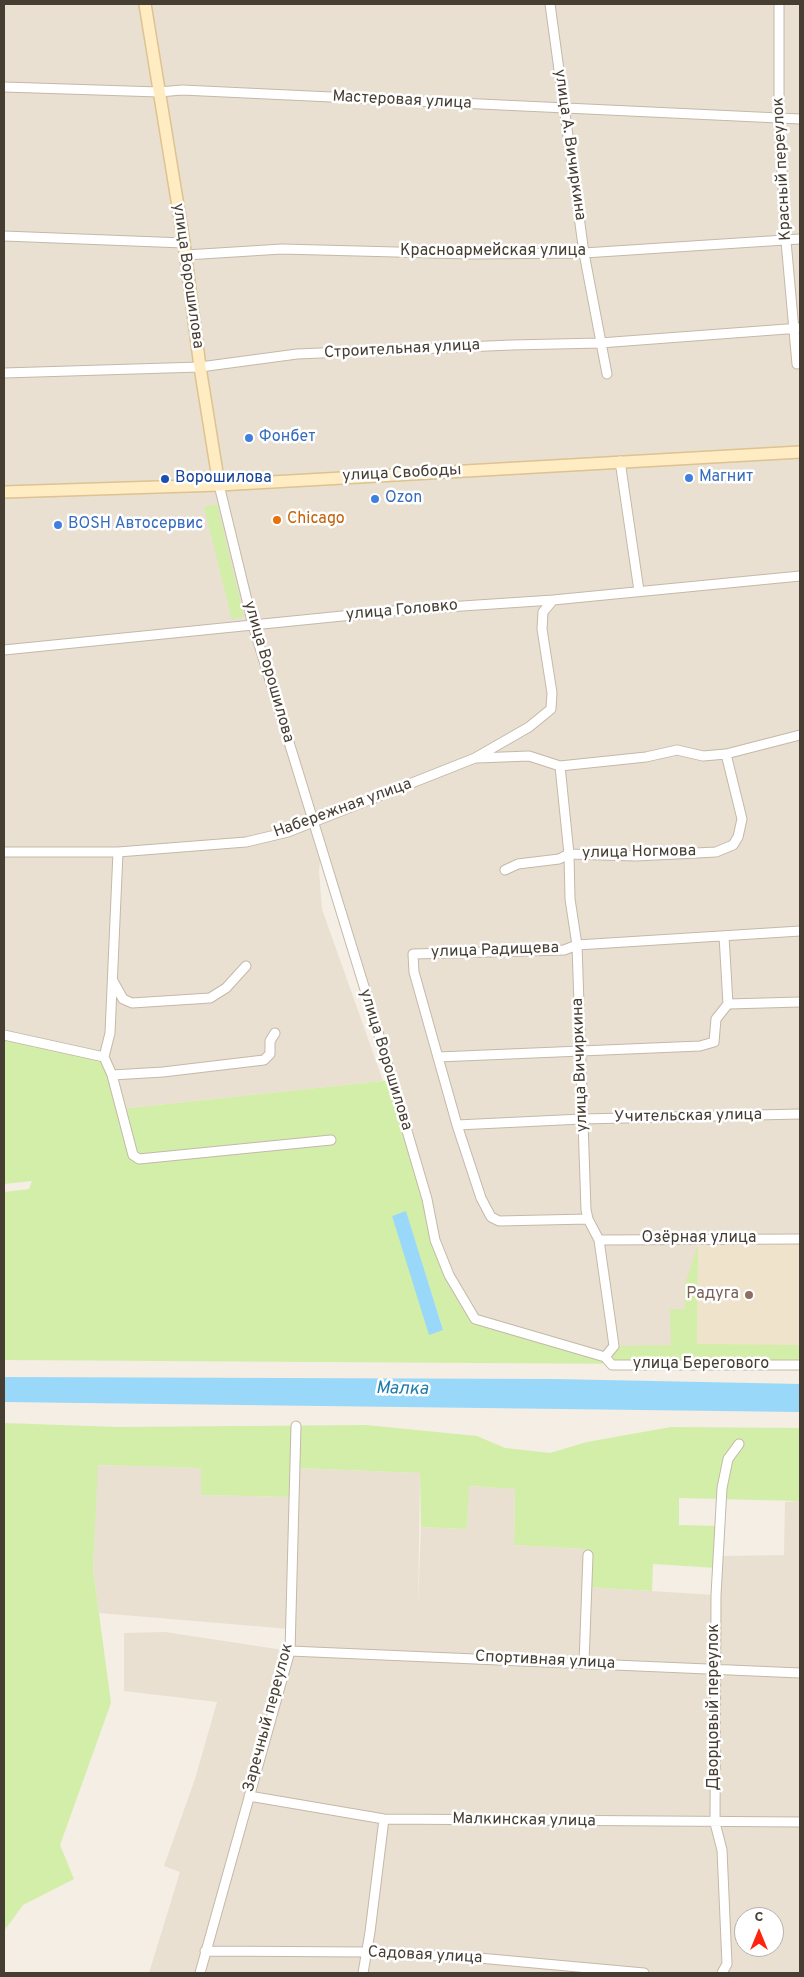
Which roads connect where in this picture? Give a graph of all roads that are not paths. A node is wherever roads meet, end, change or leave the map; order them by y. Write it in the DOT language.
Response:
graph roads {
  1 [pos="145,4"];
  2 [pos="550,4"];
  3 [pos="778,4"];
  4 [pos="4,87"];
  5 [pos="159,92"];
  6 [pos="563,109"];
  7 [pos="779,118"];
  8 [pos="800,119"];
  9 [pos="4,236"];
  10 [pos="800,239"];
  11 [pos="786,241"];
  12 [pos="184,243"];
  13 [pos="584,253"];
  14 [pos="186,255"];
  15 [pos="797,329"];
  16 [pos="600,343"];
  17 [pos="797,364"];
  18 [pos="200,368"];
  19 [pos="4,373"];
  20 [pos="608,374"];
  21 [pos="800,452"];
  22 [pos="620,462"];
  23 [pos="219,485"];
  24 [pos="4,492"];
  25 [pos="800,576"];
  26 [pos="639,591"];
  27 [pos="553,600"];
  28 [pos="253,625"];
  29 [pos="4,650"];
  30 [pos="800,735"];
  31 [pos="726,754"];
  32 [pos="475,758"];
  33 [pos="560,766"];
  34 [pos="313,823"];
  35 [pos="4,852"];
  36 [pos="118,852"];
  37 [pos="569,854"];
  38 [pos="505,870"];
  39 [pos="800,931"];
  40 [pos="724,936"];
  41 [pos="578,945"];
  42 [pos="246,966"];
  43 [pos="113,981"];
  44 [pos="800,1002"];
  45 [pos="728,1004"];
  46 [pos="274,1033"];
  47 [pos="4,1035"];
  48 [pos="580,1049"];
  49 [pos="104,1057"];
  50 [pos="438,1057"];
  51 [pos="112,1075"];
  52 [pos="800,1114"];
  53 [pos="582,1119"];
  54 [pos="457,1125"];
  55 [pos="331,1140"];
  56 [pos="588,1219"];
  57 [pos="800,1239"];
  58 [pos="599,1240"];
  59 [pos="475,1318"];
  60 [pos="605,1357"];
  61 [pos="800,1365"];
  62 [pos="296,1426"];
  63 [pos="739,1444"];
  64 [pos="588,1555"];
  65 [pos="290,1651"];
  66 [pos="584,1663"];
  67 [pos="715,1669"];
  68 [pos="800,1673"];
  69 [pos="249,1796"];
  70 [pos="384,1819"];
  71 [pos="800,1822"];
  72 [pos="715,1823"];
  73 [pos="205,1951"];
  74 [pos="366,1952"];
  75 [pos="200,1973"];
  76 [pos="363,1973"];
  77 [pos="644,1973"];
  78 [pos="722,1973"];
  1 -- 5 [label="main road, улица Ворошилова"];
  2 -- 6 [label="street, улица А. Вичиркина"];
  3 -- 7 [label="street, Красный переулок"];
  4 -- 5 [label="street, Мастеровая улица"];
  5 -- 6 [label="street, Мастеровая улица"];
  5 -- 12 [label="main road, улица Ворошилова"];
  6 -- 7 [label="street, Мастеровая улица"];
  6 -- 13 [label="street, улица А. Вичиркина"];
  7 -- 8 [label="street, Мастеровая улица"];
  7 -- 11 [label="street, Красный переулок"];
  9 -- 12 [label="street"];
  10 -- 11 [label="street, Красноармейская улица"];
  11 -- 13 [label="street, Красноармейская улица"];
  11 -- 15 [label="street, Красный переулок"];
  12 -- 14 [label="main road, улица Ворошилова"];
  13 -- 14 [label="street, Красноармейская улица"];
  13 -- 16 [label="street, улица А. Вичиркина"];
  14 -- 18 [label="main road, улица Ворошилова"];
  15 -- 16 [label="street, Строительная улица"];
  15 -- 17 [label="street, Красный переулок"];
  16 -- 18 [label="street, Строительная улица"];
  16 -- 20 [label="street, улица А. Вичиркина"];
  18 -- 19 [label="street, Строительная улица"];
  18 -- 23 [label="main road, улица Ворошилова"];
  21 -- 22 [label="main road, улица Свободы"];
  22 -- 23 [label="main road, улица Свободы"];
  22 -- 26 [label="street"];
  23 -- 24 [label="main road, улица Свободы"];
  23 -- 28 [label="street, улица Ворошилова"];
  25 -- 26 [label="street, улица Головко"];
  26 -- 27 [label="street, улица Головко"];
  27 -- 28 [label="street, улица Головко"];
  27 -- 32 [label="street, Набережная улица"];
  28 -- 29 [label="street, улица Головко"];
  28 -- 34 [label="street, улица Ворошилова"];
  30 -- 31 [label="street, Набережная улица"];
  31 -- 33 [label="street, Набережная улица"];
  31 -- 37 [label="street, улица Ногмова"];
  32 -- 33 [label="street, Набережная улица"];
  32 -- 34 [label="street, Набережная улица"];
  33 -- 37 [label="street, улица Вичиркина"];
  34 -- 36 [label="street, Набережная улица"];
  34 -- 59 [label="street, улица Ворошилова"];
  35 -- 36 [label="street, Набережная улица"];
  36 -- 43 [label="street"];
  37 -- 38 [label="street, улица Ногмова"];
  37 -- 41 [label="street, улица Вичиркина"];
  39 -- 40 [label="street, улица Радищева"];
  40 -- 41 [label="street, улица Радищева"];
  40 -- 45 [label="street"];
  41 -- 48 [label="street, улица Вичиркина"];
  41 -- 50 [label="street, улица Радищева"];
  42 -- 43 [label="street"];
  43 -- 49 [label="street"];
  44 -- 45 [label="street"];
  45 -- 48 [label="street"];
  46 -- 51 [label="street"];
  47 -- 49 [label="street"];
  48 -- 50 [label="street"];
  48 -- 53 [label="street, улица Вичиркина"];
  49 -- 51 [label="street"];
  50 -- 54 [label="street, улица Радищева"];
  51 -- 55 [label="street"];
  52 -- 53 [label="street, Учительская улица"];
  53 -- 54 [label="street, Учительская улица"];
  53 -- 56 [label="street, улица Вичиркина"];
  54 -- 56 [label="street, улица Радищева"];
  56 -- 58 [label="street, улица Вичиркина"];
  57 -- 58 [label="street, Озёрная улица"];
  58 -- 60 [label="street, улица Вичиркина"];
  59 -- 60 [label="street, улица Берегового"];
  60 -- 61 [label="street, улица Берегового"];
  62 -- 65 [label="street, Заречный переулок"];
  63 -- 67 [label="street, Дворцовый переулок"];
  64 -- 66 [label="street"];
  65 -- 66 [label="street, Спортивная улица"];
  65 -- 69 [label="street, Заречный переулок"];
  66 -- 67 [label="street, Спортивная улица"];
  67 -- 68 [label="street, Спортивная улица"];
  67 -- 72 [label="street, Дворцовый переулок"];
  69 -- 70 [label="street, Малкинская улица"];
  69 -- 73 [label="street, Заречный переулок"];
  70 -- 72 [label="street, Малкинская улица"];
  70 -- 74 [label="street"];
  71 -- 72 [label="street, Малкинская улица"];
  72 -- 78 [label="street, Дворцовый переулок"];
  73 -- 74 [label="street, Садовая улица"];
  73 -- 75 [label="street, Заречный переулок"];
  74 -- 76 [label="street"];
  74 -- 77 [label="street, Садовая улица"];
}
